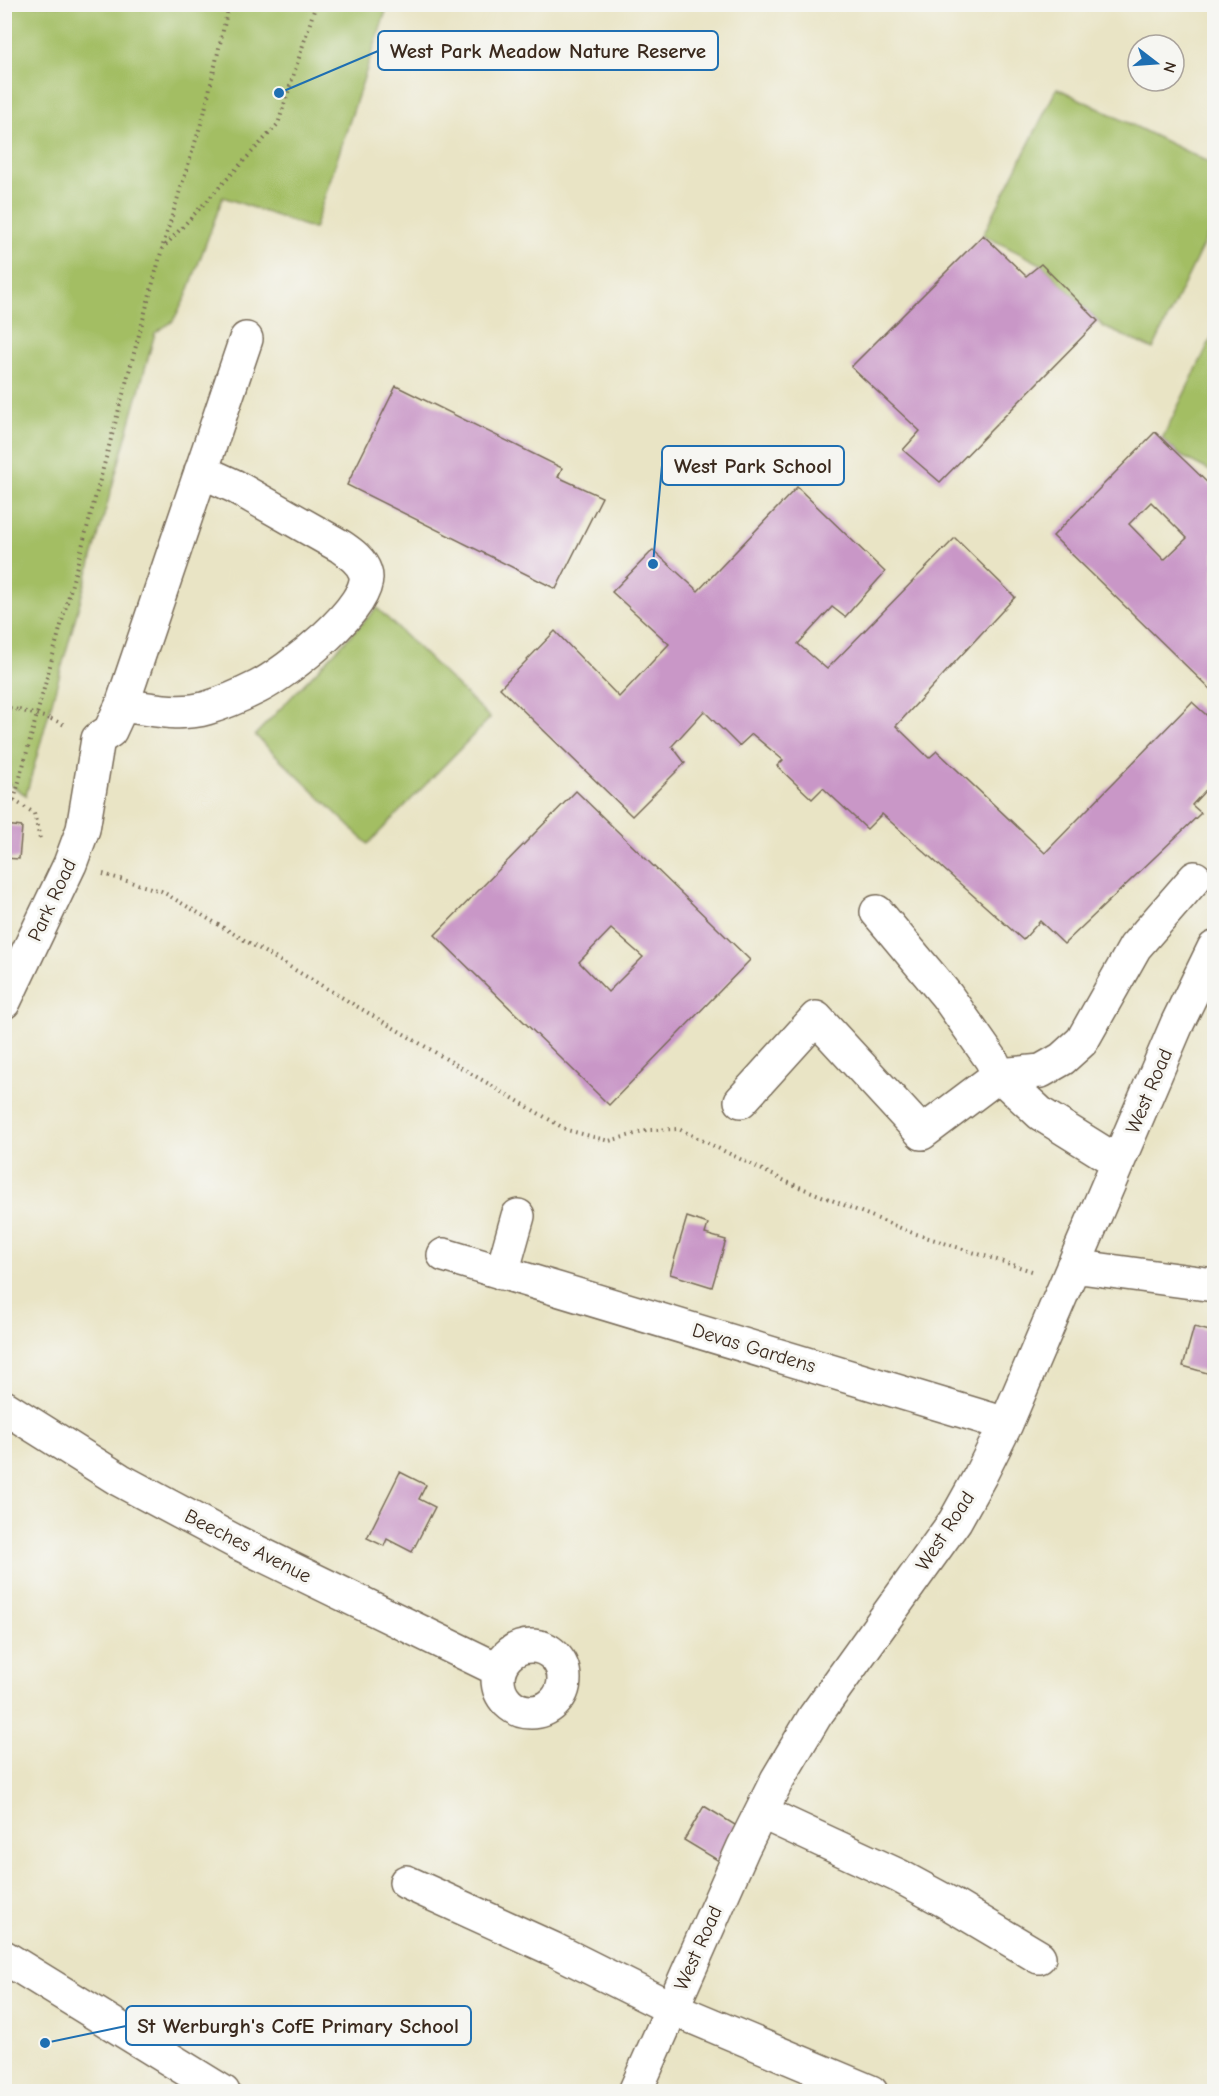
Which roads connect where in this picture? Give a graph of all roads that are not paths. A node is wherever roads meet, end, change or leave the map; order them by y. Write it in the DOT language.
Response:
graph roads {
  1 [pos="246,339"];
  2 [pos="201,471"];
  3 [pos="122,705"];
  4 [pos="1195,878"];
  5 [pos="877,912"];
  6 [pos="1215,948"];
  7 [pos="4,1002"];
  8 [pos="999,1074"];
  9 [pos="741,1101"];
  10 [pos="1118,1162"];
  11 [pos="518,1216"];
  12 [pos="444,1255"];
  13 [pos="502,1273"];
  14 [pos="1070,1274"];
  15 [pos="1215,1285"];
  16 [pos="4,1407"];
  17 [pos="1006,1424"];
  18 [pos="499,1670"];
  19 [pos="761,1812"];
  20 [pos="406,1882"];
  21 [pos="4,1957"];
  22 [pos="1039,1957"];
  23 [pos="671,2008"];
  24 [pos="223,2091"];
  25 [pos="635,2091"];
  26 [pos="871,2091"];
  1 -- 2 [label="street, Park Road"];
  2 -- 3 [label="street, Park Road"];
  2 -- 3 [label="street"];
  3 -- 7 [label="street, Park Road"];
  4 -- 8 [label="street"];
  5 -- 8 [label="street"];
  6 -- 10 [label="street, West Road"];
  8 -- 9 [label="street"];
  8 -- 10 [label="street"];
  10 -- 14 [label="street, West Road"];
  11 -- 13 [label="street"];
  12 -- 13 [label="street, Devas Gardens"];
  13 -- 17 [label="street, Devas Gardens"];
  14 -- 15 [label="street"];
  14 -- 17 [label="street, West Road"];
  16 -- 18 [label="street, Beeches Avenue"];
  17 -- 19 [label="street, West Road"];
  19 -- 22 [label="street"];
  19 -- 23 [label="street, West Road"];
  20 -- 23 [label="street"];
  21 -- 24 [label="street"];
  23 -- 25 [label="street, West Road"];
  23 -- 26 [label="street"];
}
